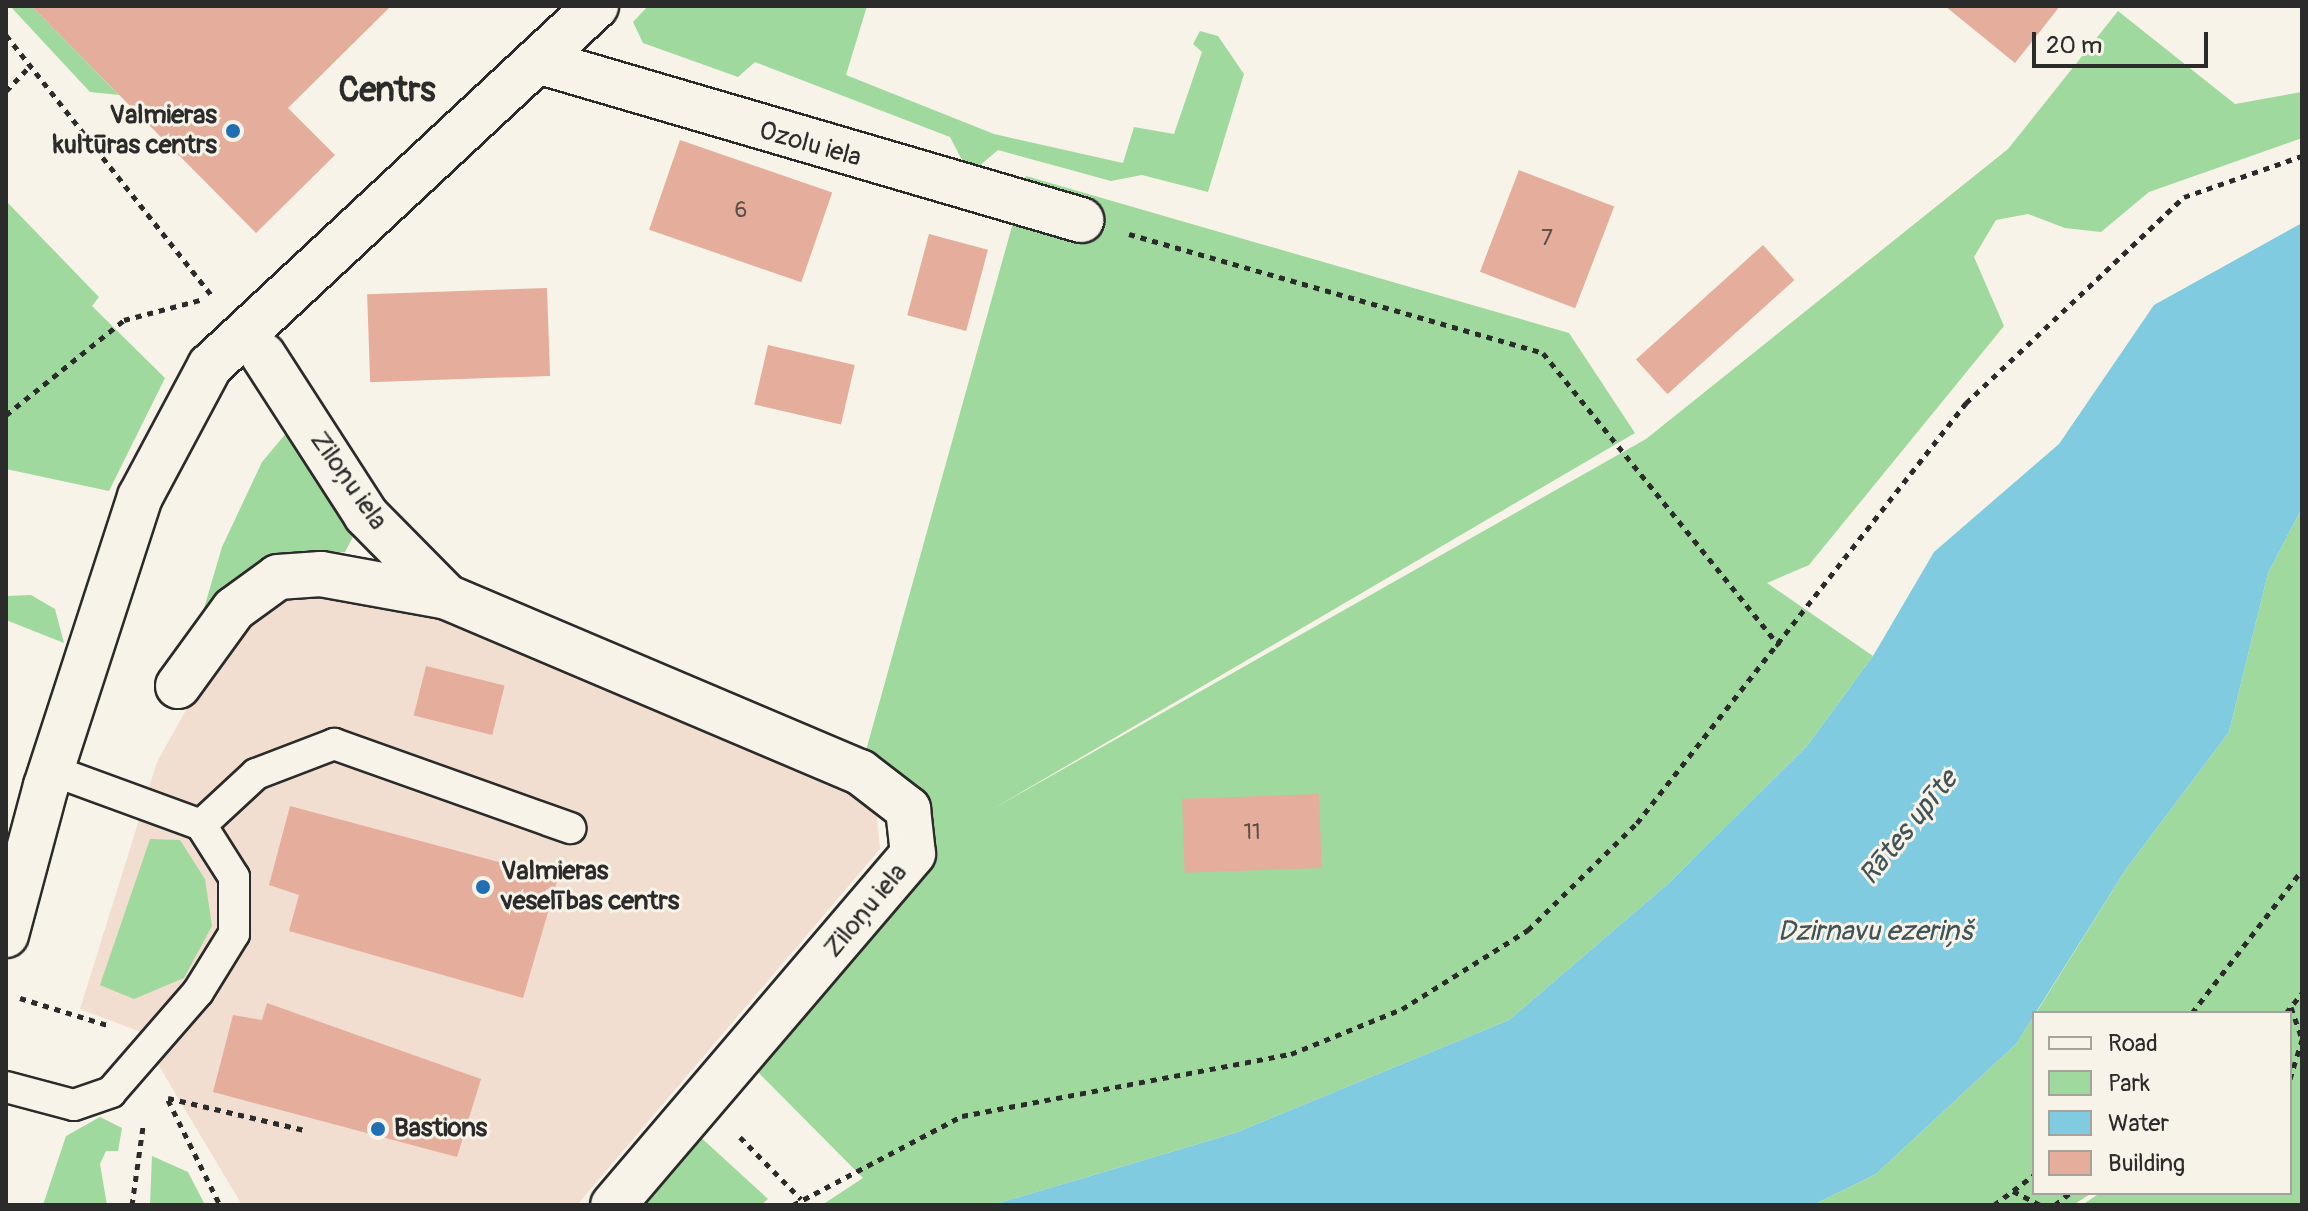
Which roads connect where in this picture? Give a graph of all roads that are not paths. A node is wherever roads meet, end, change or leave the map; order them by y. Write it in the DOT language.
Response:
graph roads {
  1 [pos="596,6"];
  2 [pos="541,62"];
  3 [pos="1081,220"];
  4 [pos="263,355"];
  5 [pos="447,597"];
  6 [pos="178,686"];
  7 [pos="51,770"];
  8 [pos="201,825"];
  9 [pos="570,828"];
  10 [pos="6,935"];
  11 [pos="6,1087"];
  12 [pos="613,1205"];
  1 -- 2 [label="street"];
  2 -- 3 [label="street, Ozolu iela"];
  2 -- 7 [label="street"];
  4 -- 5 [label="street, Ziloņu iela"];
  5 -- 6 [label="street, Ziloņu iela"];
  5 -- 12 [label="street, Ziloņu iela"];
  7 -- 8 [label="lane"];
  7 -- 10 [label="street"];
  8 -- 9 [label="lane"];
  8 -- 11 [label="lane"];
}
